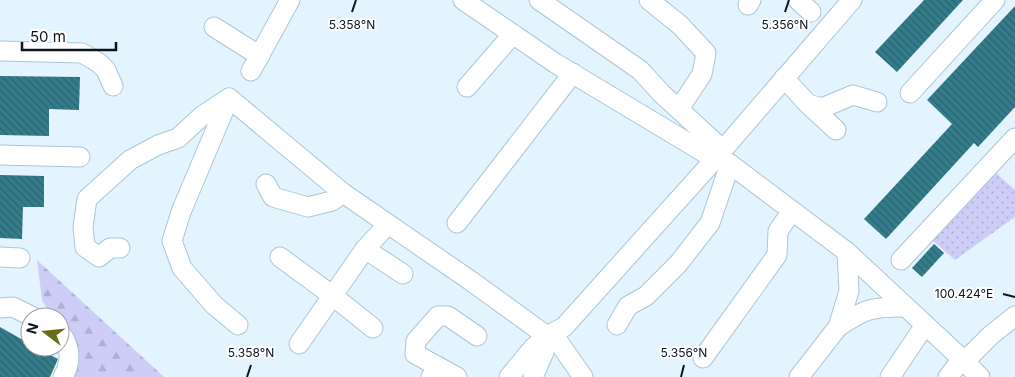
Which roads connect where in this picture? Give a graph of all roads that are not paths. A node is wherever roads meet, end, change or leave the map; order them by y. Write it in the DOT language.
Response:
graph roads {
  1 [pos="290,0"];
  2 [pos="463,0"];
  3 [pos="539,0"];
  4 [pos="649,0"];
  5 [pos="852,0"];
  6 [pos="995,0"];
  7 [pos="214,27"];
  8 [pos="513,34"];
  9 [pos="0,51"];
  10 [pos="573,73"];
  11 [pos="784,78"];
  12 [pos="113,86"];
  13 [pos="466,87"];
  14 [pos="910,93"];
  15 [pos="229,98"];
  16 [pos="877,102"];
  17 [pos="808,104"];
  18 [pos="679,109"];
  19 [pos="836,130"];
  20 [pos="1015,138"];
  21 [pos="0,155"];
  22 [pos="80,157"];
  23 [pos="721,157"];
  24 [pos="266,184"];
  25 [pos="344,193"];
  26 [pos="792,211"];
  27 [pos="457,223"];
  28 [pos="388,224"];
  29 [pos="120,248"];
  30 [pos="366,249"];
  31 [pos="848,252"];
  32 [pos="0,257"];
  33 [pos="280,257"];
  34 [pos="20,258"];
  35 [pos="901,260"];
  36 [pos="403,274"];
  37 [pos="333,296"];
  38 [pos="906,307"];
  39 [pos="0,308"];
  40 [pos="20,310"];
  41 [pos="1015,316"];
  42 [pos="238,325"];
  43 [pos="616,325"];
  44 [pos="925,325"];
  45 [pos="838,327"];
  46 [pos="373,328"];
  47 [pos="550,335"];
  48 [pos="477,336"];
  49 [pos="299,344"];
  50 [pos="70,357"];
  51 [pos="703,358"];
  52 [pos="962,359"];
  53 [pos="434,372"];
  54 [pos="63,377"];
  55 [pos="457,377"];
  56 [pos="510,377"];
  57 [pos="533,377"];
  58 [pos="583,377"];
  59 [pos="799,377"];
  60 [pos="890,377"];
  61 [pos="948,377"];
  62 [pos="980,377"];
  1 -- 7 [label="street"];
  2 -- 8 [label="street"];
  3 -- 18 [label="street"];
  4 -- 18 [label="street"];
  5 -- 11 [label="street"];
  6 -- 14 [label="street"];
  8 -- 10 [label="street"];
  8 -- 13 [label="street"];
  9 -- 12 [label="street"];
  10 -- 23 [label="street"];
  10 -- 27 [label="street"];
  11 -- 17 [label="street"];
  11 -- 23 [label="street"];
  15 -- 25 [label="street"];
  15 -- 29 [label="street"];
  15 -- 42 [label="street"];
  16 -- 17 [label="street"];
  17 -- 19 [label="street"];
  18 -- 23 [label="street"];
  20 -- 35 [label="street"];
  21 -- 22 [label="street"];
  23 -- 26 [label="street"];
  23 -- 43 [label="street"];
  23 -- 47 [label="street"];
  24 -- 25 [label="street"];
  25 -- 28 [label="street"];
  26 -- 31 [label="street"];
  26 -- 51 [label="street"];
  28 -- 30 [label="street"];
  28 -- 47 [label="street"];
  30 -- 36 [label="street"];
  30 -- 37 [label="street"];
  31 -- 38 [label="street"];
  31 -- 45 [label="street"];
  32 -- 34 [label="street"];
  33 -- 37 [label="street"];
  37 -- 46 [label="street"];
  37 -- 49 [label="street"];
  38 -- 44 [label="street"];
  38 -- 45 [label="street"];
  39 -- 40 [label="street"];
  41 -- 52 [label="street"];
  44 -- 52 [label="street"];
  44 -- 60 [label="street"];
  45 -- 59 [label="street"];
  47 -- 56 [label="street"];
  47 -- 57 [label="street"];
  47 -- 58 [label="street"];
  48 -- 53 [label="street"];
  50 -- 54 [label="street"];
  52 -- 61 [label="street"];
  52 -- 62 [label="street"];
  53 -- 55 [label="street"];
}
